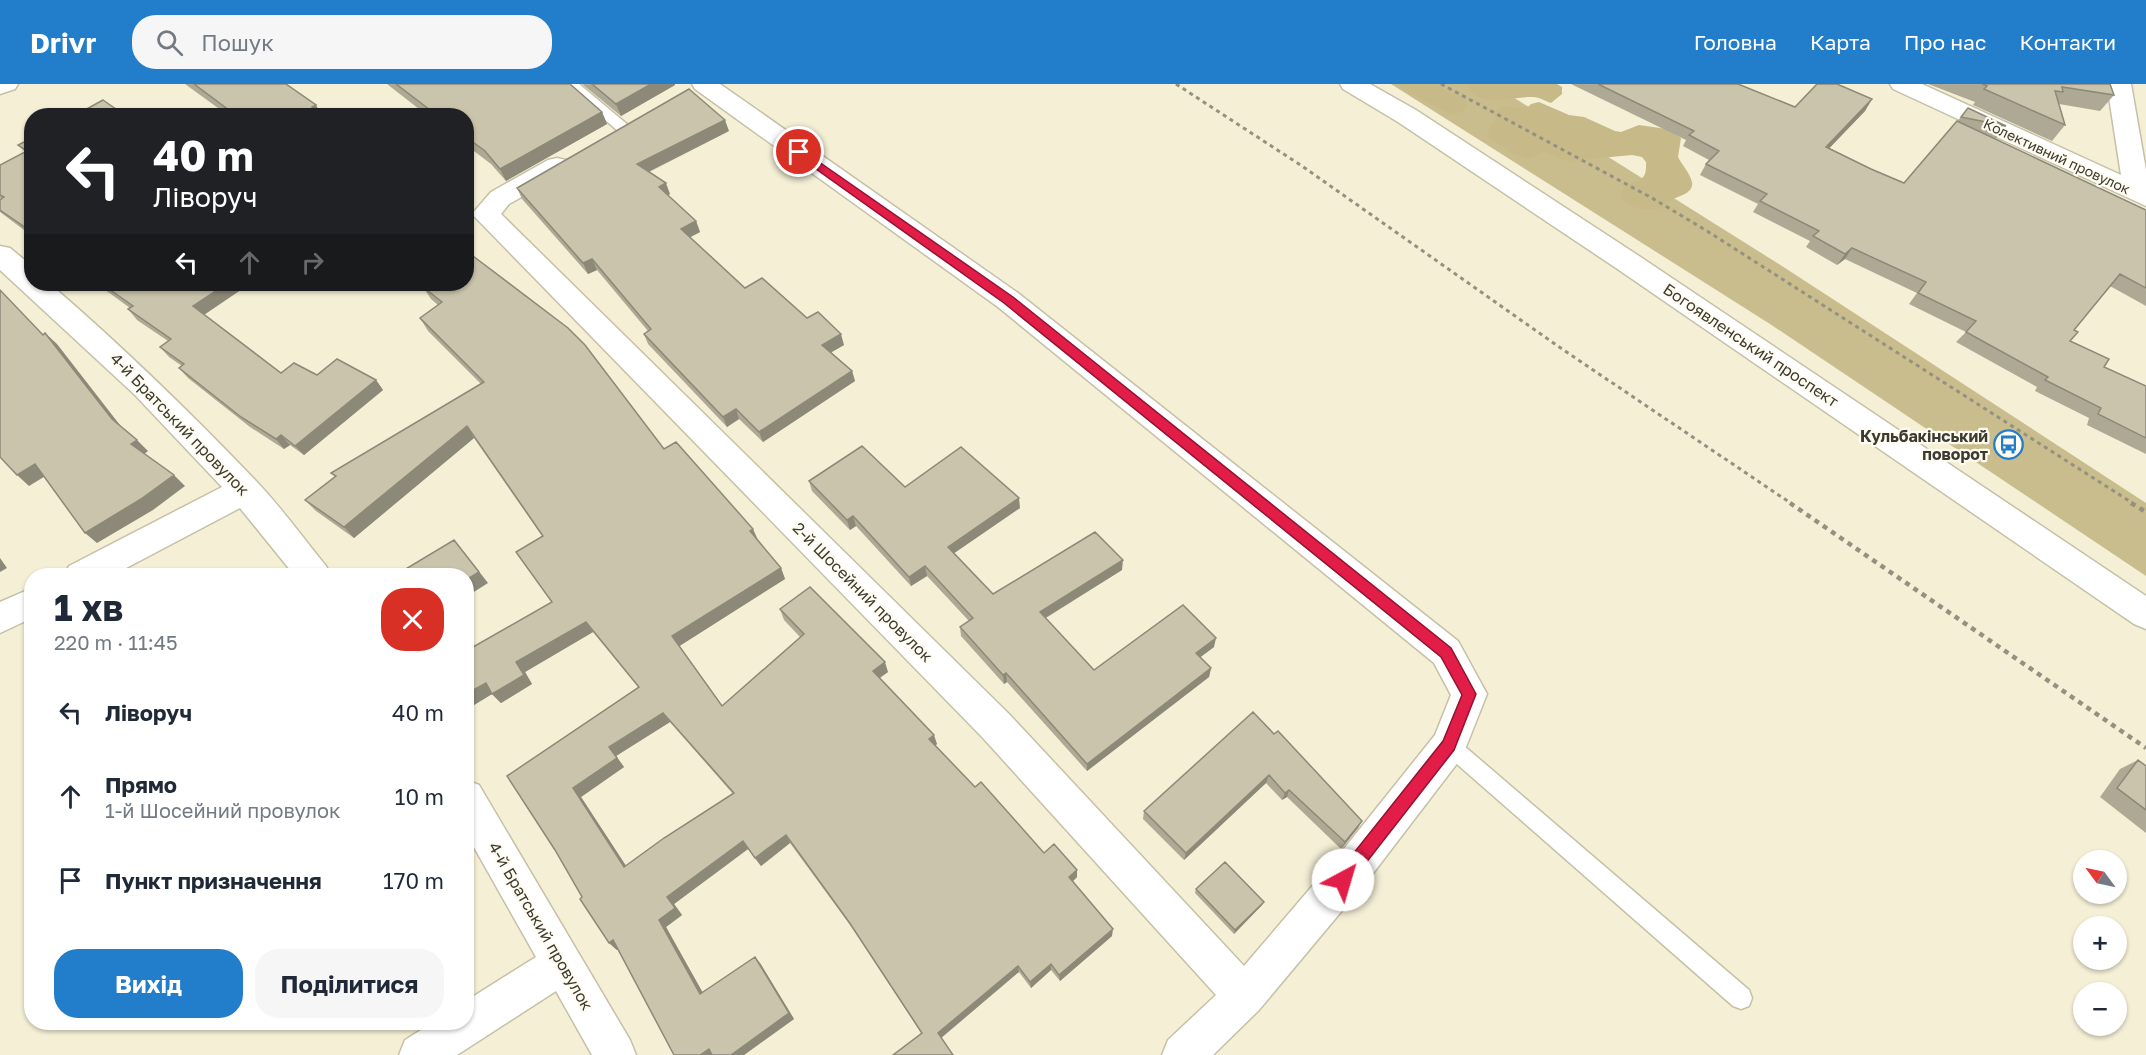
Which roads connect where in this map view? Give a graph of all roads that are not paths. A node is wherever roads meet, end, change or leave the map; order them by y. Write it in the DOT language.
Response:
graph roads {
  1 [pos="6,84"];
  2 [pos="571,84"];
  3 [pos="1352,84"];
  4 [pos="1902,84"];
  5 [pos="2119,84"];
  6 [pos="0,87"];
  7 [pos="695,88"];
  8 [pos="623,128"];
  9 [pos="572,157"];
  10 [pos="2142,195"];
  11 [pos="0,255"];
  12 [pos="24,276"];
  13 [pos="41,291"];
  14 [pos="245,490"];
  15 [pos="96,568"];
  16 [pos="308,568"];
  17 [pos="24,606"];
  18 [pos="2146,614"];
  19 [pos="0,618"];
  20 [pos="1449,745"];
  21 [pos="474,811"];
  22 [pos="561,964"];
  23 [pos="1245,996"];
  24 [pos="1741,998"];
  25 [pos="474,1020"];
  26 [pos="459,1030"];
  27 [pos="420,1055"];
  28 [pos="615,1055"];
  29 [pos="1183,1055"];
  1 -- 6 [label="street"];
  2 -- 8 [label="lane"];
  3 -- 18 [label="street, Богоявленський проспект"];
  4 -- 10 [label="street, Колективний провулок"];
  5 -- 10 [label="street"];
  7 -- 20 [label="street"];
  9 -- 23 [label="street, 2-й Шосейний провулок"];
  11 -- 12 [label="street, 4-й Братський провулок"];
  13 -- 14 [label="street, 4-й Братський провулок"];
  14 -- 15 [label="street"];
  14 -- 16 [label="street, 4-й Братський провулок"];
  17 -- 19 [label="street"];
  20 -- 23 [label="street"];
  20 -- 24 [label="lane"];
  21 -- 22 [label="street, 4-й Братський провулок"];
  22 -- 25 [label="street"];
  22 -- 28 [label="street, 4-й Братський провулок"];
  23 -- 29 [label="street"];
  26 -- 27 [label="street"];
}
